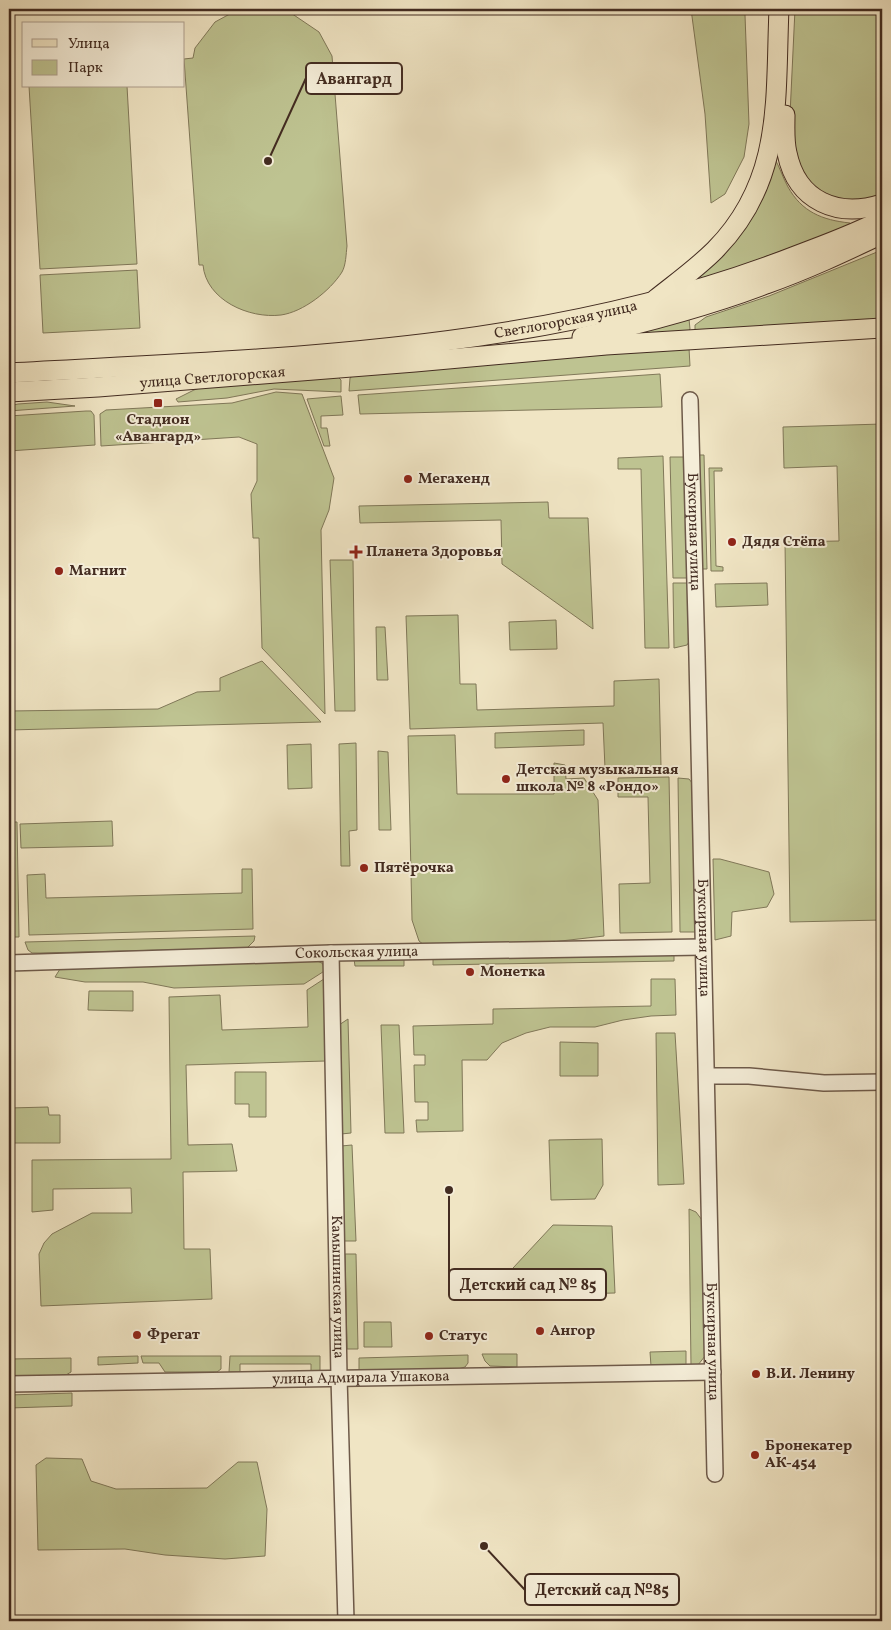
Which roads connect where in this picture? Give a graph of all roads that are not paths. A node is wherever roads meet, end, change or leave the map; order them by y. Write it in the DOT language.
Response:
graph roads {
  1 [pos="779,9"];
  2 [pos="789,9"];
  3 [pos="882,204"];
  4 [pos="882,220"];
  5 [pos="882,234"];
  6 [pos="651,304"];
  7 [pos="882,328"];
  8 [pos="236,361"];
  9 [pos="415,362"];
  10 [pos="9,373"];
  11 [pos="9,392"];
  12 [pos="690,400"];
  13 [pos="703,946"];
  14 [pos="331,953"];
  15 [pos="9,963"];
  16 [pos="707,1076"];
  17 [pos="882,1082"];
  18 [pos="713,1372"];
  19 [pos="339,1378"];
  20 [pos="9,1384"];
  21 [pos="716,1474"];
  22 [pos="346,1621"];
  1 -- 6 [label="main road"];
  2 -- 3 [label="main road"];
  4 -- 6 [label="main road, Светлогорская улица"];
  5 -- 9 [label="main road, Светлогорская улица"];
  6 -- 8 [label="main road, Светлогорская улица"];
  7 -- 9 [label="main road"];
  8 -- 10 [label="main road, улица Светлогорская"];
  9 -- 11 [label="main road, улица Светлогорская"];
  12 -- 13 [label="street, Буксирная улица"];
  13 -- 14 [label="street, Сокольская улица"];
  13 -- 16 [label="street, Буксирная улица"];
  14 -- 15 [label="street, Сокольская улица"];
  14 -- 19 [label="street, Камышинская улица"];
  16 -- 17 [label="street"];
  16 -- 18 [label="street, Буксирная улица"];
  18 -- 19 [label="street, улица Адмирала Ушакова"];
  18 -- 21 [label="street, Буксирная улица"];
  19 -- 20 [label="street, улица Адмирала Ушакова"];
  19 -- 22 [label="street, Камышинская улица"];
}
